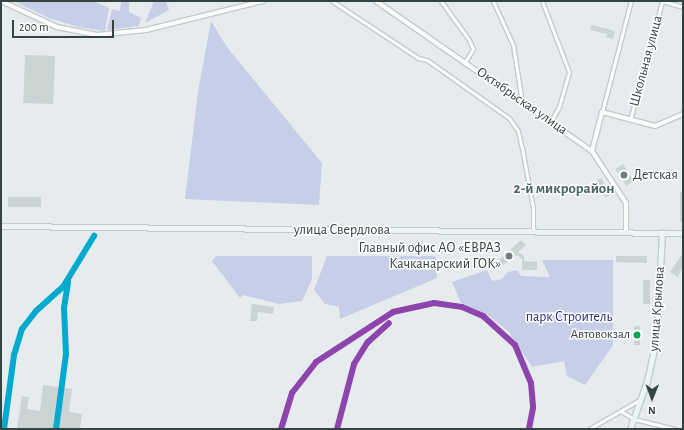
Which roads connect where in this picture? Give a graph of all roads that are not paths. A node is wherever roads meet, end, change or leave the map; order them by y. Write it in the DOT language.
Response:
graph roads {
  1 [pos="1,1"];
  2 [pos="263,1"];
  3 [pos="332,1"];
  4 [pos="376,1"];
  5 [pos="441,1"];
  6 [pos="493,1"];
  7 [pos="542,1"];
  8 [pos="631,1"];
  9 [pos="662,1"];
  10 [pos="683,7"];
  11 [pos="465,62"];
  12 [pos="522,102"];
  13 [pos="602,112"];
  14 [pos="683,114"];
  15 [pos="630,120"];
  16 [pos="551,121"];
  17 [pos="592,151"];
  18 [pos="1,226"];
  19 [pos="533,231"];
  20 [pos="626,232"];
  21 [pos="662,233"];
  22 [pos="683,233"];
  23 [pos="641,399"];
  24 [pos="622,412"];
  25 [pos="634,419"];
  26 [pos="589,429"];
  27 [pos="630,429"];
  28 [pos="675,429"];
  1 -- 2 [label="street"];
  3 -- 19 [label="street"];
  4 -- 11 [label="street, Октябрьская улица"];
  5 -- 11 [label="street"];
  6 -- 12 [label="street"];
  7 -- 16 [label="street"];
  8 -- 13 [label="street"];
  9 -- 10 [label="street"];
  9 -- 15 [label="street, Школьная улица"];
  11 -- 12 [label="street, Октябрьская улица"];
  12 -- 16 [label="street, Октябрьская улица"];
  13 -- 15 [label="street"];
  13 -- 17 [label="street"];
  14 -- 15 [label="street"];
  16 -- 17 [label="street, Октябрьская улица"];
  17 -- 20 [label="street, Октябрьская улица"];
  18 -- 19 [label="main road, улица Свердлова"];
  19 -- 20 [label="main road, улица Свердлова"];
  20 -- 21 [label="main road, улица Свердлова"];
  21 -- 22 [label="main road, улица Свердлова"];
  21 -- 23 [label="main road, улица Крылова"];
  23 -- 24 [label="street"];
  23 -- 25 [label="main road, улица Крылова"];
  24 -- 25 [label="street"];
  24 -- 26 [label="street"];
  25 -- 27 [label="main road, улица Крылова"];
  25 -- 28 [label="street"];
}
